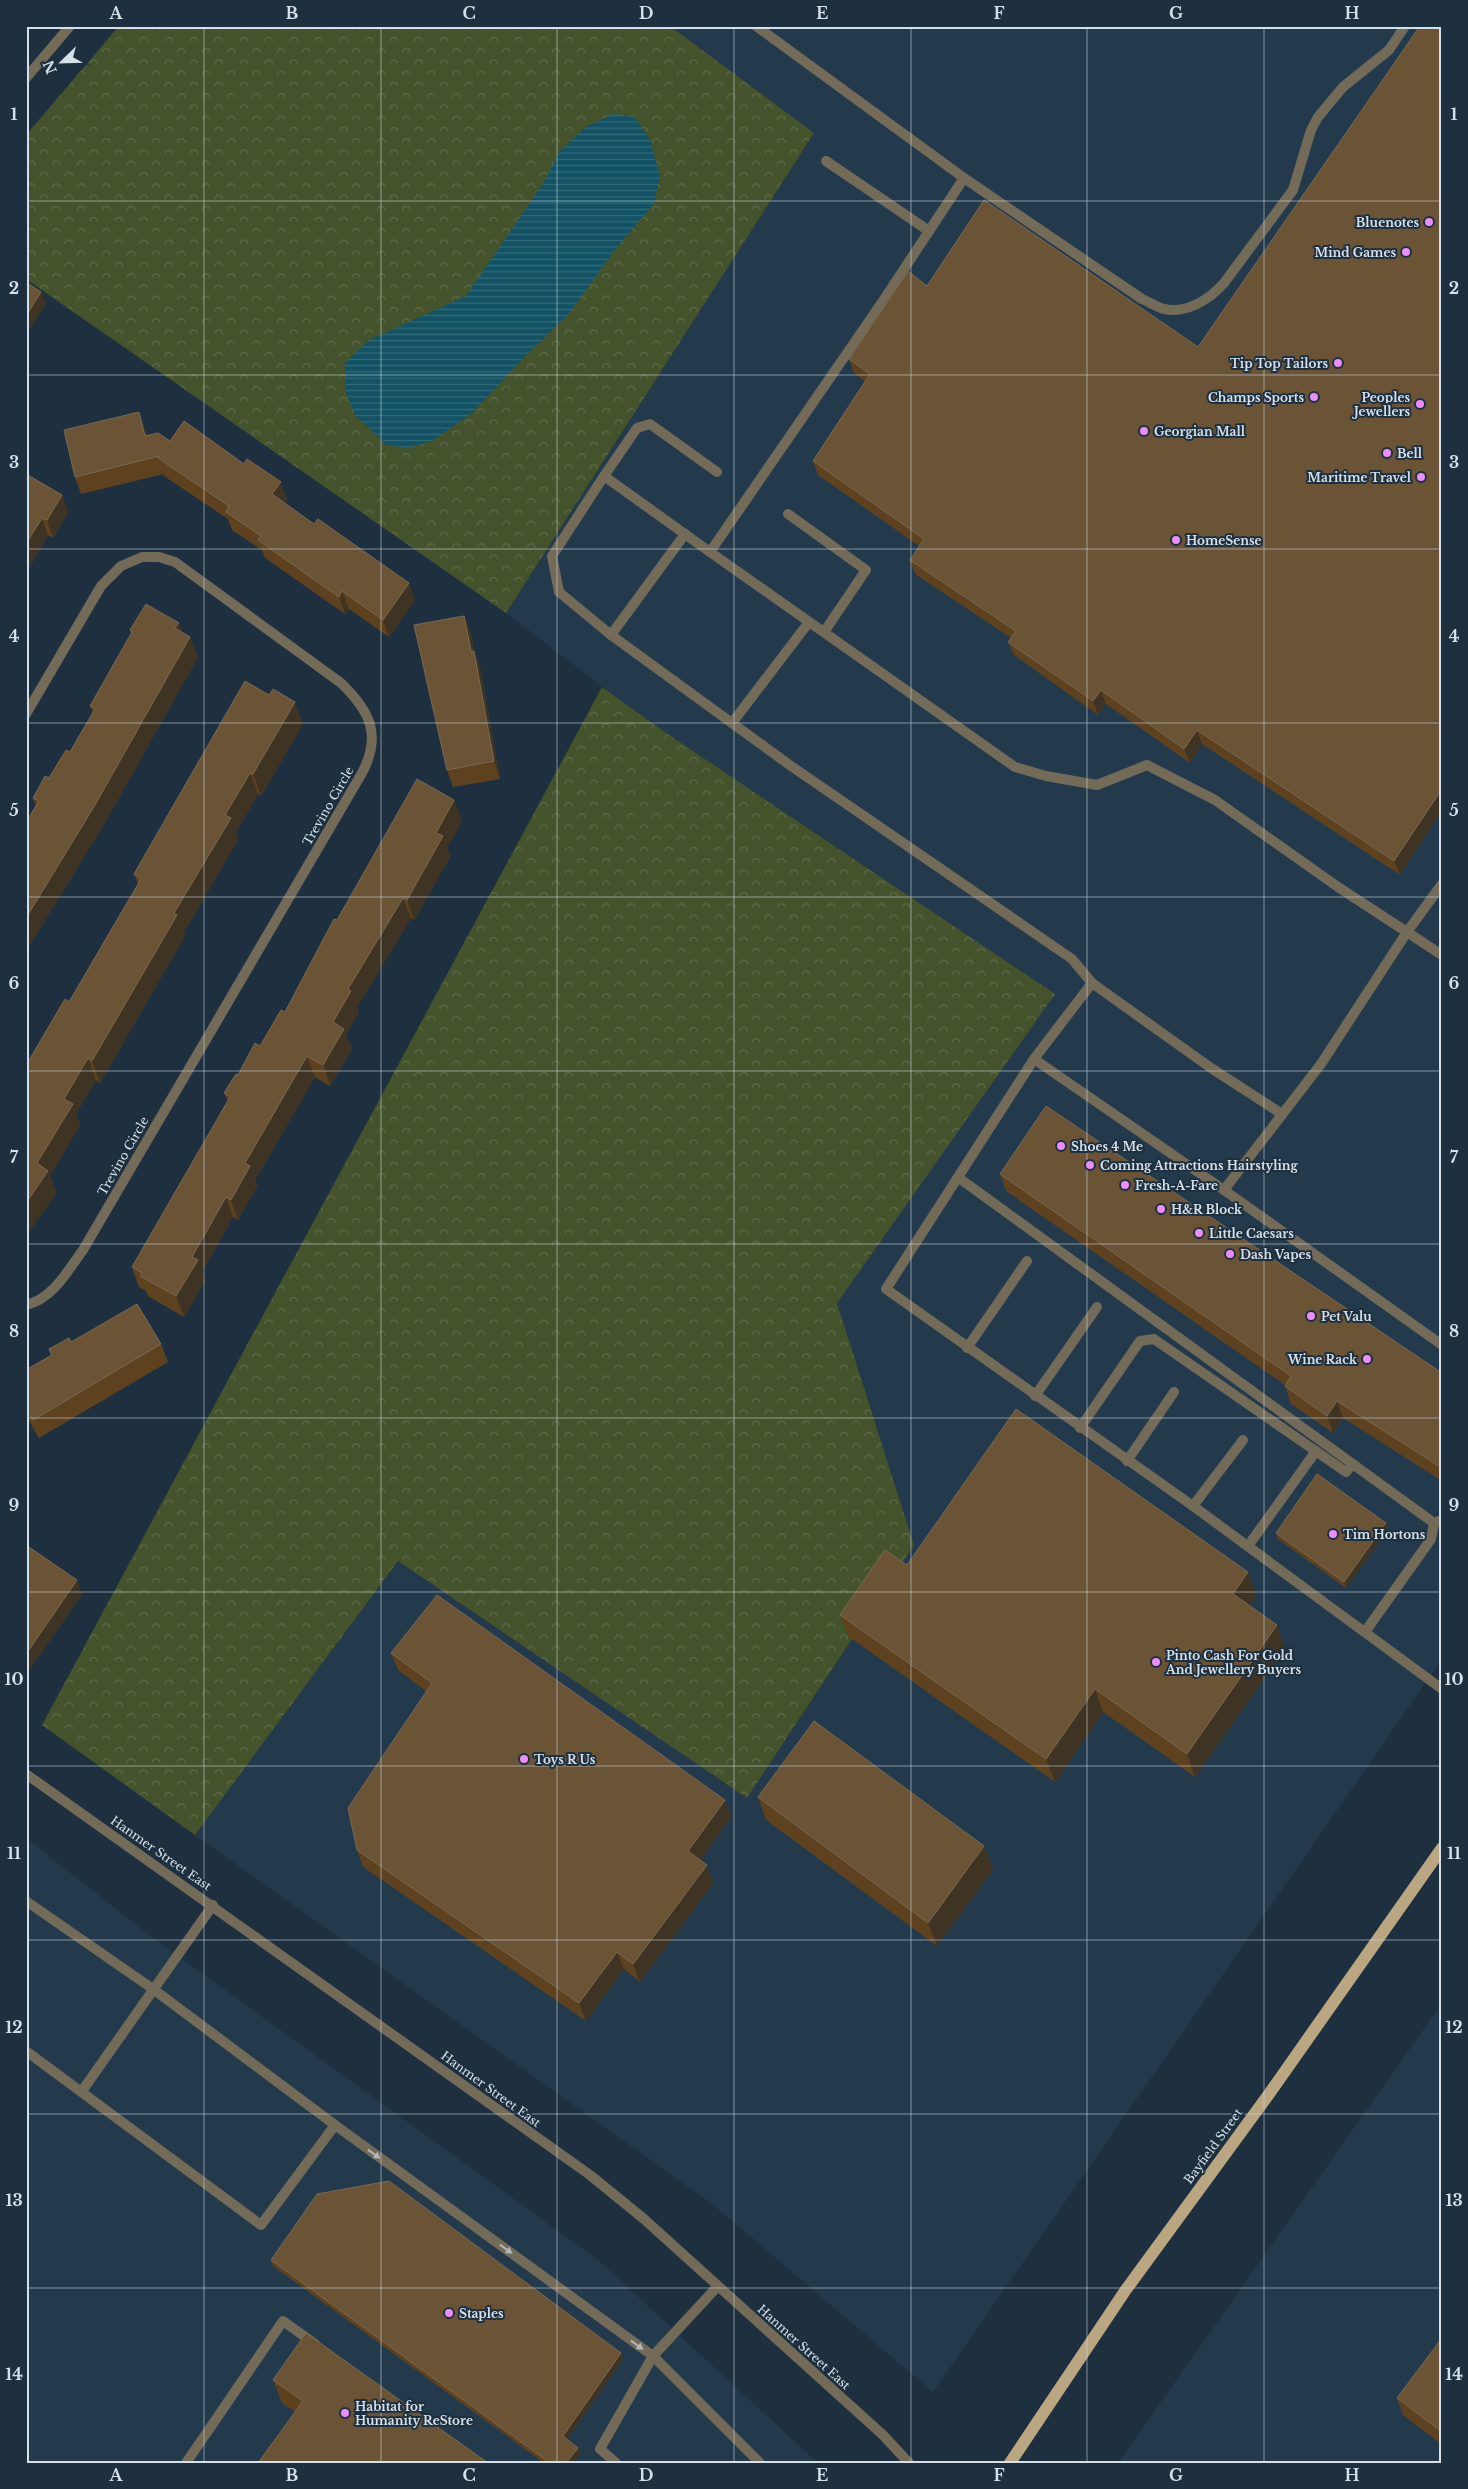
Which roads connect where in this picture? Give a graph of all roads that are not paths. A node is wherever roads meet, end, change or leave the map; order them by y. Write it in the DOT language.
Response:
graph roads {
  1 [pos="756,26"];
  2 [pos="1405,26"];
  3 [pos="64,28"];
  4 [pos="26,78"];
  5 [pos="826,162"];
  6 [pos="964,178"];
  7 [pos="929,232"];
  8 [pos="717,472"];
  9 [pos="604,476"];
  10 [pos="788,514"];
  11 [pos="685,534"];
  12 [pos="710,552"];
  13 [pos="808,622"];
  14 [pos="824,632"];
  15 [pos="611,635"];
  16 [pos="26,714"];
  17 [pos="732,723"];
  18 [pos="1442,884"];
  19 [pos="1407,932"];
  20 [pos="1442,955"];
  21 [pos="1092,983"];
  22 [pos="1034,1059"];
  23 [pos="1282,1114"];
  24 [pos="959,1178"];
  25 [pos="1224,1190"];
  26 [pos="1028,1261"];
  27 [pos="26,1305"];
  28 [pos="1097,1307"];
  29 [pos="1442,1345"];
  30 [pos="967,1348"];
  31 [pos="1174,1392"];
  32 [pos="1036,1396"];
  33 [pos="1080,1428"];
  34 [pos="1243,1440"];
  35 [pos="1316,1451"];
  36 [pos="1127,1461"];
  37 [pos="1353,1464"];
  38 [pos="1193,1506"];
  39 [pos="1438,1521"];
  40 [pos="1248,1546"];
  41 [pos="1365,1632"];
  42 [pos="1442,1689"];
  43 [pos="26,1774"];
  44 [pos="1442,1848"];
  45 [pos="26,1901"];
  46 [pos="213,1905"];
  47 [pos="152,1989"];
  48 [pos="26,2050"];
  49 [pos="82,2091"];
  50 [pos="335,2125"];
  51 [pos="717,2287"];
  52 [pos="323,2349"];
  53 [pos="652,2356"];
  54 [pos="186,2463"];
  55 [pos="616,2463"];
  56 [pos="760,2463"];
  57 [pos="909,2463"];
  58 [pos="1010,2463"];
  1 -- 6 [label="street"];
  2 -- 6 [label="street"];
  3 -- 4 [label="street"];
  5 -- 7 [label="street"];
  6 -- 7 [label="street"];
  7 -- 12 [label="street"];
  8 -- 9 [label="street"];
  9 -- 11 [label="street"];
  9 -- 15 [label="street"];
  10 -- 14 [label="street"];
  11 -- 12 [label="street"];
  11 -- 15 [label="street"];
  12 -- 13 [label="street"];
  13 -- 14 [label="street"];
  13 -- 17 [label="street"];
  14 -- 19 [label="street"];
  15 -- 17 [label="street"];
  16 -- 27 [label="street, Trevino Circle"];
  17 -- 21 [label="street"];
  18 -- 19 [label="street"];
  19 -- 20 [label="street"];
  19 -- 23 [label="street"];
  21 -- 22 [label="street"];
  21 -- 23 [label="street"];
  22 -- 24 [label="street"];
  22 -- 25 [label="street"];
  23 -- 25 [label="street"];
  24 -- 30 [label="street"];
  24 -- 37 [label="street"];
  25 -- 29 [label="street"];
  26 -- 30 [label="street"];
  28 -- 32 [label="street"];
  30 -- 32 [label="street"];
  31 -- 36 [label="street"];
  32 -- 33 [label="street"];
  33 -- 35 [label="street"];
  33 -- 36 [label="street"];
  34 -- 38 [label="street"];
  35 -- 37 [label="street"];
  35 -- 40 [label="street"];
  36 -- 38 [label="street"];
  37 -- 39 [label="street"];
  38 -- 40 [label="street"];
  39 -- 41 [label="street"];
  40 -- 41 [label="street"];
  41 -- 42 [label="street"];
  43 -- 46 [label="street, Hanmer Street East"];
  44 -- 58 [label="main road, Bayfield Street"];
  45 -- 47 [label="street"];
  46 -- 47 [label="street"];
  46 -- 51 [label="street, Hanmer Street East"];
  47 -- 49 [label="street"];
  47 -- 50 [label="street"];
  48 -- 49 [label="street"];
  49 -- 50 [label="street"];
  50 -- 53 [label="street, one-way"];
  51 -- 53 [label="street"];
  51 -- 57 [label="street, Hanmer Street East"];
  52 -- 54 [label="street"];
  53 -- 55 [label="street"];
  53 -- 56 [label="street"];
}
